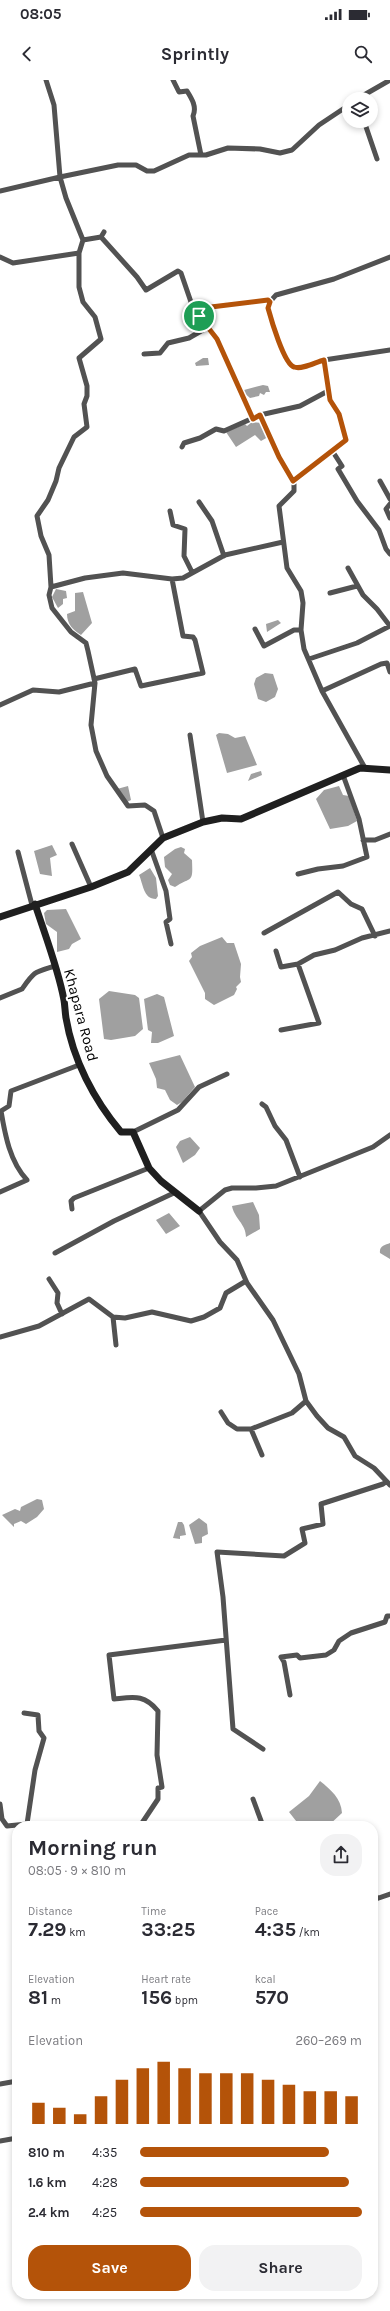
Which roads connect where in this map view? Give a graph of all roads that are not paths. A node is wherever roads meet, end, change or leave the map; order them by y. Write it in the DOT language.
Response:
graph roads {
  1 [pos="46,80"];
  2 [pos="173,80"];
  3 [pos="390,80"];
  4 [pos="369,92"];
  5 [pos="342,110"];
  6 [pos="366,128"];
  7 [pos="201,155"];
  8 [pos="377,159"];
  9 [pos="60,176"];
  10 [pos="0,191"];
  11 [pos="83,240"];
  12 [pos="79,253"];
  13 [pos="0,257"];
  14 [pos="390,257"];
  15 [pos="270,302"];
  16 [pos="199,316"];
  17 [pos="208,327"];
  18 [pos="390,350"];
  19 [pos="144,354"];
  20 [pos="324,360"];
  21 [pos="328,391"];
  22 [pos="260,415"];
  23 [pos="253,419"];
  24 [pos="182,447"];
  25 [pos="333,452"];
  26 [pos="293,481"];
  27 [pos="380,481"];
  28 [pos="390,499"];
  29 [pos="200,502"];
  30 [pos="390,504"];
  31 [pos="170,511"];
  32 [pos="390,518"];
  33 [pos="283,542"];
  34 [pos="390,554"];
  35 [pos="224,556"];
  36 [pos="348,568"];
  37 [pos="192,572"];
  38 [pos="172,579"];
  39 [pos="357,586"];
  40 [pos="51,587"];
  41 [pos="330,593"];
  42 [pos="390,626"];
  43 [pos="255,629"];
  44 [pos="301,630"];
  45 [pos="309,659"];
  46 [pos="390,672"];
  47 [pos="95,681"];
  48 [pos="322,691"];
  49 [pos="0,705"];
  50 [pos="190,735"];
  51 [pos="365,768"];
  52 [pos="390,770"];
  53 [pos="343,775"];
  54 [pos="203,822"];
  55 [pos="390,834"];
  56 [pos="163,838"];
  57 [pos="363,840"];
  58 [pos="72,844"];
  59 [pos="151,849"];
  60 [pos="18,852"];
  61 [pos="298,874"];
  62 [pos="91,887"];
  63 [pos="34,905"];
  64 [pos="0,917"];
  65 [pos="390,931"];
  66 [pos="264,932"];
  67 [pos="375,936"];
  68 [pos="170,944"];
  69 [pos="276,950"];
  70 [pos="298,964"];
  71 [pos="54,966"];
  72 [pos="0,998"];
  73 [pos="281,1030"];
  74 [pos="79,1065"];
  75 [pos="227,1074"];
  76 [pos="262,1104"];
  77 [pos="1,1111"];
  78 [pos="133,1132"];
  79 [pos="390,1135"];
  80 [pos="149,1168"];
  81 [pos="300,1177"];
  82 [pos="0,1192"];
  83 [pos="176,1192"];
  84 [pos="72,1209"];
  85 [pos="199,1211"];
  86 [pos="55,1253"];
  87 [pos="49,1278"];
  88 [pos="246,1281"];
  89 [pos="62,1314"];
  90 [pos="113,1317"];
  91 [pos="0,1337"];
  92 [pos="116,1345"];
  93 [pos="306,1400"];
  94 [pos="221,1412"];
  95 [pos="251,1429"];
  96 [pos="262,1455"];
  97 [pos="388,1483"];
  98 [pos="390,1616"];
  99 [pos="226,1640"];
  100 [pos="290,1694"];
  101 [pos="24,1713"];
  102 [pos="263,1749"];
  103 [pos="253,1799"];
  104 [pos="0,1804"];
  105 [pos="28,1821"];
  106 [pos="143,1821"];
  107 [pos="261,1821"];
  108 [pos="12,1826"];
  109 [pos="390,1894"];
  110 [pos="378,1898"];
  111 [pos="12,2082"];
  112 [pos="0,2084"];
  113 [pos="12,2139"];
  114 [pos="0,2141"];
  1 -- 9 [label="street"];
  2 -- 7 [label="street"];
  3 -- 4 [label="street"];
  5 -- 7 [label="street"];
  6 -- 8 [label="street"];
  7 -- 9 [label="street"];
  9 -- 10 [label="street"];
  9 -- 11 [label="street"];
  11 -- 12 [label="street"];
  11 -- 16 [label="street"];
  12 -- 13 [label="street"];
  12 -- 40 [label="street"];
  14 -- 15 [label="street"];
  15 -- 16 [label="street"];
  15 -- 20 [label="street"];
  16 -- 17 [label="street"];
  17 -- 19 [label="street"];
  17 -- 23 [label="street"];
  18 -- 20 [label="street"];
  20 -- 21 [label="street"];
  21 -- 22 [label="street"];
  21 -- 25 [label="street"];
  22 -- 23 [label="street"];
  22 -- 26 [label="street"];
  23 -- 24 [label="street"];
  25 -- 26 [label="street"];
  25 -- 34 [label="street"];
  26 -- 33 [label="street"];
  27 -- 28 [label="street"];
  29 -- 35 [label="street"];
  30 -- 32 [label="street"];
  31 -- 37 [label="street"];
  33 -- 35 [label="street"];
  33 -- 44 [label="street"];
  35 -- 37 [label="street"];
  36 -- 39 [label="street"];
  37 -- 38 [label="street"];
  38 -- 40 [label="street"];
  38 -- 47 [label="street"];
  39 -- 41 [label="street"];
  39 -- 42 [label="street"];
  40 -- 47 [label="street"];
  42 -- 45 [label="street"];
  43 -- 44 [label="street"];
  44 -- 45 [label="street"];
  45 -- 48 [label="street"];
  46 -- 48 [label="street"];
  47 -- 49 [label="street"];
  47 -- 56 [label="street"];
  48 -- 51 [label="street"];
  50 -- 54 [label="street"];
  51 -- 52 [label="street"];
  51 -- 53 [label="street"];
  53 -- 54 [label="street"];
  53 -- 57 [label="street"];
  54 -- 56 [label="street"];
  55 -- 57 [label="street"];
  56 -- 59 [label="street"];
  57 -- 61 [label="street"];
  58 -- 62 [label="street"];
  59 -- 62 [label="street"];
  59 -- 68 [label="street"];
  60 -- 63 [label="street"];
  62 -- 63 [label="street"];
  63 -- 64 [label="street"];
  63 -- 71 [label="street, Khapara Road"];
  65 -- 67 [label="street"];
  66 -- 67 [label="street"];
  67 -- 70 [label="street"];
  69 -- 70 [label="street"];
  70 -- 73 [label="street"];
  71 -- 72 [label="street"];
  71 -- 74 [label="street, Khapara Road"];
  74 -- 77 [label="street"];
  74 -- 78 [label="street, Khapara Road"];
  75 -- 78 [label="street"];
  76 -- 81 [label="street"];
  77 -- 82 [label="street"];
  78 -- 80 [label="street"];
  79 -- 81 [label="street"];
  80 -- 83 [label="street"];
  80 -- 84 [label="street"];
  81 -- 85 [label="street"];
  83 -- 85 [label="street"];
  83 -- 86 [label="street"];
  85 -- 88 [label="street"];
  87 -- 89 [label="street"];
  88 -- 90 [label="street"];
  88 -- 93 [label="street"];
  89 -- 90 [label="street"];
  89 -- 91 [label="street"];
  90 -- 92 [label="street"];
  93 -- 95 [label="street"];
  93 -- 97 [label="street"];
  94 -- 95 [label="street"];
  95 -- 96 [label="street"];
  97 -- 99 [label="street"];
  98 -- 100 [label="street"];
  99 -- 102 [label="street"];
  99 -- 106 [label="street"];
  101 -- 105 [label="street"];
  103 -- 107 [label="street"];
  104 -- 108 [label="street"];
  109 -- 110 [label="street"];
  111 -- 112 [label="street"];
  113 -- 114 [label="street"];
}
